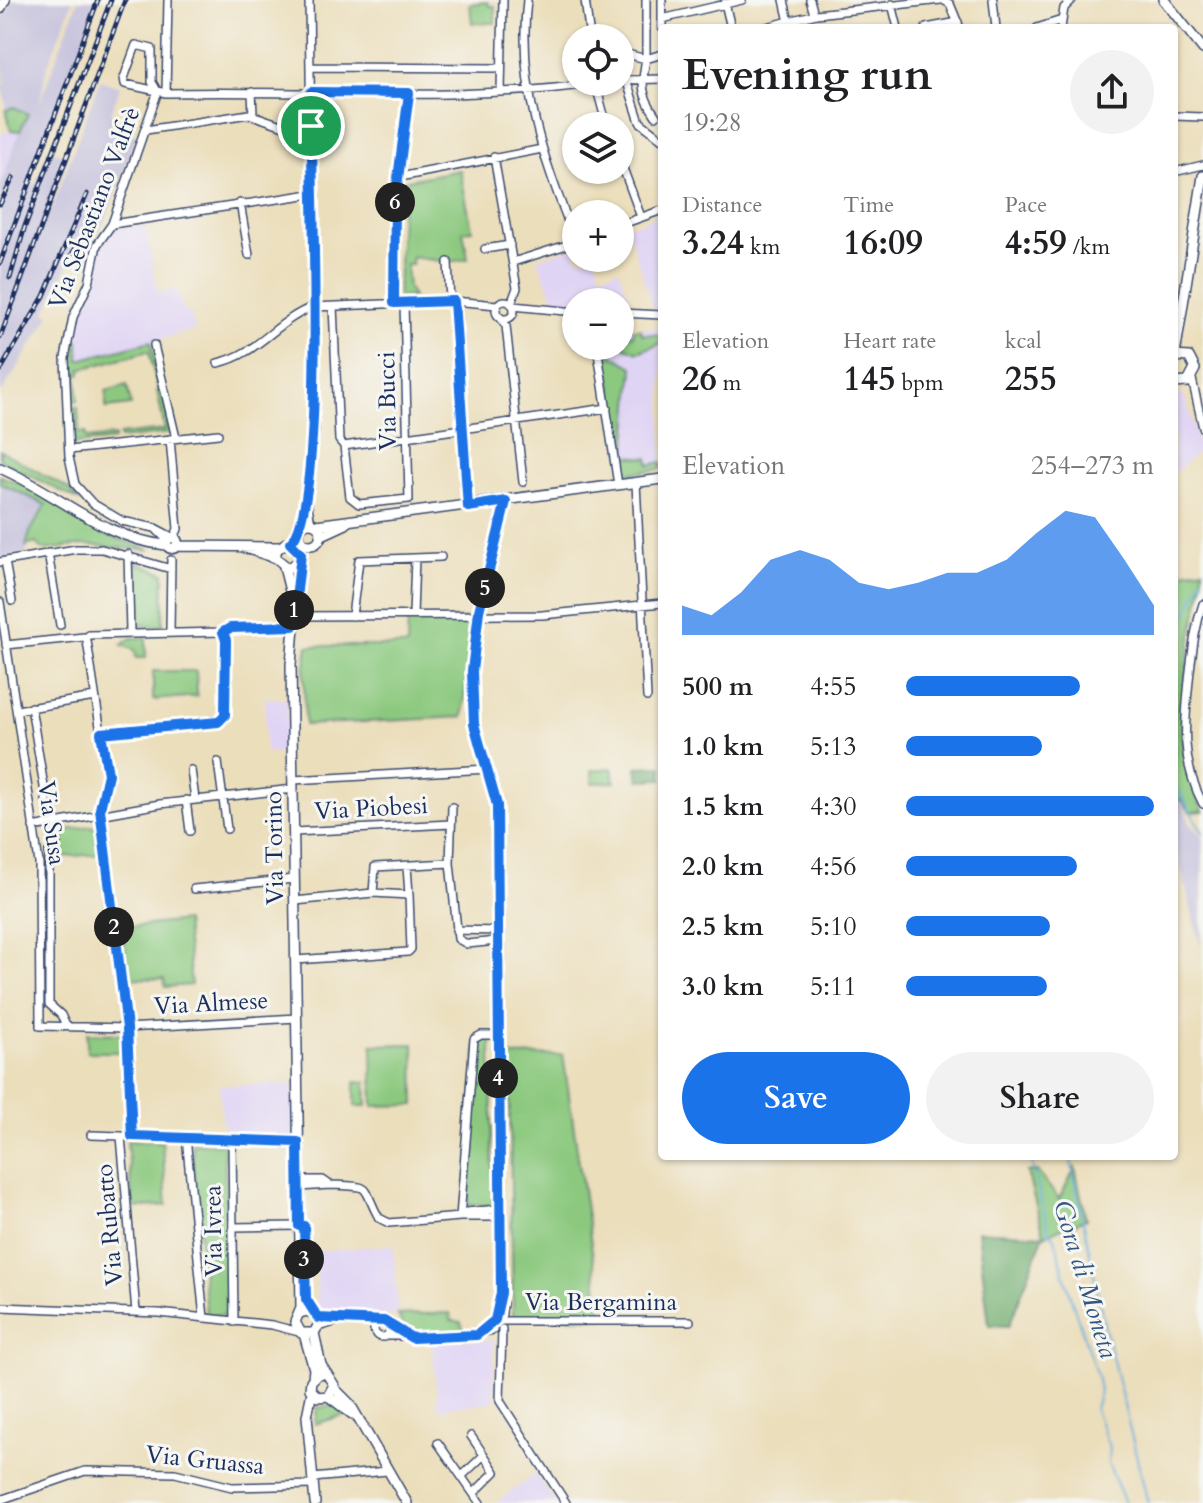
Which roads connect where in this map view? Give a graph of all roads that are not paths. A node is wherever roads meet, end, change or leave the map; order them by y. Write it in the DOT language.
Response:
graph roads {
  1 [pos="5,0"];
  2 [pos="168,0"];
  3 [pos="309,0"];
  4 [pos="503,0"];
  5 [pos="527,0"];
  6 [pos="585,0"];
  7 [pos="646,0"];
  8 [pos="662,0"];
  9 [pos="742,0"];
  10 [pos="784,0"];
  11 [pos="810,0"];
  12 [pos="942,0"];
  13 [pos="993,0"];
  14 [pos="1056,0"];
  15 [pos="1071,0"];
  16 [pos="1164,0"];
  17 [pos="724,2"];
  18 [pos="888,3"];
  19 [pos="1064,8"];
  20 [pos="0,9"];
  21 [pos="814,14"];
  22 [pos="789,22"];
  23 [pos="588,24"];
  24 [pos="662,24"];
  25 [pos="730,24"];
  26 [pos="780,24"];
  27 [pos="896,24"];
  28 [pos="959,24"];
  29 [pos="996,24"];
  30 [pos="1062,24"];
  31 [pos="166,45"];
  32 [pos="152,49"];
  33 [pos="1203,49"];
  34 [pos="658,55"];
  35 [pos="634,56"];
  36 [pos="646,59"];
  37 [pos="312,67"];
  38 [pos="501,68"];
  39 [pos="642,77"];
  40 [pos="634,78"];
  41 [pos="658,79"];
  42 [pos="562,87"];
  43 [pos="501,91"];
  44 [pos="528,91"];
  45 [pos="162,92"];
  46 [pos="252,92"];
  47 [pos="311,92"];
  48 [pos="409,93"];
  49 [pos="630,96"];
  50 [pos="253,114"];
  51 [pos="656,116"];
  52 [pos="1178,116"];
  53 [pos="1203,117"];
  54 [pos="311,126"];
  55 [pos="146,130"];
  56 [pos="658,136"];
  57 [pos="542,149"];
  58 [pos="494,157"];
  59 [pos="1203,165"];
  60 [pos="1178,171"];
  61 [pos="1203,176"];
  62 [pos="400,177"];
  63 [pos="629,184"];
  64 [pos="311,194"];
  65 [pos="240,203"];
  66 [pos="562,204"];
  67 [pos="658,211"];
  68 [pos="641,217"];
  69 [pos="634,220"];
  70 [pos="112,224"];
  71 [pos="510,245"];
  72 [pos="562,246"];
  73 [pos="485,249"];
  74 [pos="249,255"];
  75 [pos="448,262"];
  76 [pos="513,262"];
  77 [pos="452,301"];
  78 [pos="394,303"];
  79 [pos="404,303"];
  80 [pos="333,306"];
  81 [pos="313,307"];
  82 [pos="513,310"];
  83 [pos="498,311"];
  84 [pos="562,312"];
  85 [pos="1182,313"];
  86 [pos="634,314"];
  87 [pos="658,315"];
  88 [pos="506,326"];
  89 [pos="1178,334"];
  90 [pos="154,345"];
  91 [pos="1203,357"];
  92 [pos="599,360"];
  93 [pos="218,363"];
  94 [pos="1186,373"];
  95 [pos="607,408"];
  96 [pos="517,421"];
  97 [pos="1203,428"];
  98 [pos="460,429"];
  99 [pos="218,434"];
  100 [pos="409,437"];
  101 [pos="173,438"];
  102 [pos="344,446"];
  103 [pos="69,450"];
  104 [pos="0,468"];
  105 [pos="658,480"];
  106 [pos="523,482"];
  107 [pos="636,483"];
  108 [pos="618,485"];
  109 [pos="506,501"];
  110 [pos="468,507"];
  111 [pos="349,523"];
  112 [pos="307,527"];
  113 [pos="320,536"];
  114 [pos="290,543"];
  115 [pos="172,544"];
  116 [pos="310,545"];
  117 [pos="242,547"];
  118 [pos="279,547"];
  119 [pos="48,553"];
  120 [pos="128,554"];
  121 [pos="441,557"];
  122 [pos="276,558"];
  123 [pos="300,558"];
  124 [pos="415,558"];
  125 [pos="2,562"];
  126 [pos="171,564"];
  127 [pos="284,567"];
  128 [pos="12,601"];
  129 [pos="0,602"];
  130 [pos="658,603"];
  131 [pos="1203,604"];
  132 [pos="643,605"];
  133 [pos="413,615"];
  134 [pos="294,616"];
  135 [pos="352,616"];
  136 [pos="481,616"];
  137 [pos="60,625"];
  138 [pos="130,632"];
  139 [pos="170,632"];
  140 [pos="223,632"];
  141 [pos="89,637"];
  142 [pos="6,645"];
  143 [pos="95,697"];
  144 [pos="647,697"];
  145 [pos="31,707"];
  146 [pos="17,710"];
  147 [pos="101,733"];
  148 [pos="218,762"];
  149 [pos="488,769"];
  150 [pos="191,770"];
  151 [pos="293,784"];
  152 [pos="224,795"];
  153 [pos="191,800"];
  154 [pos="1203,804"];
  155 [pos="452,807"];
  156 [pos="100,814"];
  157 [pos="58,824"];
  158 [pos="451,824"];
  159 [pos="33,827"];
  160 [pos="227,829"];
  161 [pos="190,831"];
  162 [pos="294,832"];
  163 [pos="450,863"];
  164 [pos="407,866"];
  165 [pos="294,879"];
  166 [pos="194,889"];
  167 [pos="373,893"];
  168 [pos="409,895"];
  169 [pos="295,901"];
  170 [pos="456,930"];
  171 [pos="498,931"];
  172 [pos="497,941"];
  173 [pos="296,960"];
  174 [pos="297,1018"];
  175 [pos="66,1026"];
  176 [pos="127,1028"];
  177 [pos="498,1035"];
  178 [pos="91,1135"];
  179 [pos="121,1136"];
  180 [pos="132,1136"];
  181 [pos="186,1137"];
  182 [pos="232,1139"];
  183 [pos="300,1142"];
  184 [pos="301,1183"];
  185 [pos="499,1213"];
  186 [pos="460,1217"];
  187 [pos="302,1226"];
  188 [pos="233,1227"];
  189 [pos="0,1307"];
  190 [pos="136,1312"];
  191 [pos="204,1318"];
  192 [pos="690,1321"];
  193 [pos="234,1322"];
  194 [pos="307,1323"];
  195 [pos="272,1325"];
  196 [pos="376,1325"];
  197 [pos="498,1328"];
  198 [pos="388,1332"];
  199 [pos="327,1374"];
  200 [pos="313,1378"];
  201 [pos="324,1393"];
  202 [pos="471,1436"];
  203 [pos="438,1443"];
  204 [pos="484,1455"];
  205 [pos="387,1471"];
  206 [pos="462,1476"];
  207 [pos="314,1481"];
  208 [pos="474,1493"];
  209 [pos="0,1500"];
  210 [pos="315,1503"];
  211 [pos="407,1503"];
  212 [pos="480,1503"];
  213 [pos="566,1503"];
  1 -- 20 [label="main road"];
  2 -- 31 [label="street"];
  3 -- 37 [label="street"];
  4 -- 38 [label="street"];
  5 -- 44 [label="street"];
  6 -- 23 [label="street"];
  7 -- 36 [label="street"];
  8 -- 24 [label="street"];
  9 -- 17 [label="street"];
  10 -- 22 [label="street"];
  11 -- 21 [label="street"];
  12 -- 18 [label="street"];
  12 -- 28 [label="street"];
  13 -- 29 [label="street"];
  14 -- 19 [label="street"];
  15 -- 19 [label="street"];
  16 -- 33 [label="main road"];
  17 -- 24 [label="street"];
  17 -- 25 [label="street"];
  18 -- 21 [label="street"];
  18 -- 27 [label="street"];
  19 -- 30 [label="street"];
  21 -- 22 [label="street"];
  22 -- 26 [label="street"];
  31 -- 32 [label="street"];
  31 -- 45 [label="street"];
  32 -- 45 [label="street"];
  32 -- 45 [label="street"];
  34 -- 36 [label="street"];
  35 -- 36 [label="street"];
  36 -- 39 [label="street"];
  37 -- 38 [label="street"];
  37 -- 47 [label="street"];
  38 -- 43 [label="street"];
  39 -- 40 [label="street"];
  39 -- 41 [label="street"];
  39 -- 51 [label="street"];
  42 -- 44 [label="street"];
  43 -- 44 [label="street"];
  43 -- 48 [label="street"];
  44 -- 57 [label="street"];
  45 -- 46 [label="street"];
  45 -- 55 [label="street, Via Sebastiano Valfrè"];
  46 -- 47 [label="street"];
  46 -- 50 [label="street"];
  47 -- 48 [label="street"];
  47 -- 54 [label="street"];
  48 -- 62 [label="street"];
  49 -- 56 [label="street"];
  50 -- 54 [label="street"];
  50 -- 55 [label="street"];
  52 -- 53 [label="street"];
  54 -- 64 [label="street"];
  55 -- 70 [label="street, Via Sebastiano Valfrè"];
  57 -- 58 [label="street"];
  57 -- 66 [label="street"];
  58 -- 62 [label="street"];
  58 -- 71 [label="street"];
  59 -- 60 [label="street"];
  61 -- 85 [label="main road"];
  62 -- 78 [label="street"];
  63 -- 68 [label="street"];
  64 -- 65 [label="street"];
  64 -- 81 [label="street"];
  65 -- 70 [label="street"];
  65 -- 74 [label="street"];
  67 -- 68 [label="street"];
  68 -- 69 [label="street"];
  70 -- 103 [label="street, Via Sebastiano Valfrè"];
  71 -- 73 [label="street"];
  71 -- 76 [label="street"];
  72 -- 76 [label="street"];
  75 -- 77 [label="street"];
  76 -- 82 [label="street"];
  77 -- 79 [label="street"];
  77 -- 83 [label="street"];
  77 -- 98 [label="street"];
  78 -- 79 [label="street"];
  78 -- 80 [label="street"];
  79 -- 100 [label="street, Via Bucci"];
  80 -- 81 [label="street"];
  80 -- 102 [label="street"];
  81 -- 93 [label="street"];
  81 -- 112 [label="street"];
  82 -- 83 [label="street"];
  82 -- 83 [label="street"];
  82 -- 84 [label="street"];
  82 -- 88 [label="street"];
  83 -- 88 [label="street"];
  85 -- 89 [label="main road"];
  85 -- 94 [label="main road"];
  86 -- 87 [label="street"];
  88 -- 96 [label="street"];
  90 -- 101 [label="street"];
  91 -- 94 [label="main road"];
  92 -- 95 [label="street"];
  94 -- 97 [label="street"];
  95 -- 96 [label="street"];
  95 -- 108 [label="street"];
  96 -- 98 [label="street"];
  96 -- 106 [label="street"];
  98 -- 100 [label="street"];
  98 -- 110 [label="street"];
  99 -- 101 [label="street"];
  100 -- 102 [label="street"];
  100 -- 102 [label="street, Via Bucci"];
  101 -- 103 [label="street"];
  101 -- 115 [label="street"];
  103 -- 115 [label="street, Via Sebastiano Valfrè"];
  104 -- 115 [label="main road"];
  105 -- 107 [label="main road"];
  107 -- 108 [label="main road"];
  107 -- 132 [label="street"];
  108 -- 109 [label="main road"];
  109 -- 110 [label="main road"];
  109 -- 136 [label="street"];
  110 -- 111 [label="main road"];
  111 -- 112 [label="main road"];
  111 -- 113 [label="main road"];
  112 -- 113 [label="main road"];
  112 -- 114 [label="main road"];
  112 -- 116 [label="main road"];
  113 -- 116 [label="main road"];
  114 -- 118 [label="main road"];
  114 -- 123 [label="main road"];
  115 -- 117 [label="main road"];
  115 -- 126 [label="street"];
  116 -- 123 [label="main road"];
  117 -- 118 [label="main road"];
  117 -- 122 [label="main road"];
  118 -- 122 [label="main road"];
  119 -- 120 [label="street"];
  119 -- 125 [label="street"];
  119 -- 137 [label="street"];
  120 -- 126 [label="street"];
  120 -- 138 [label="street"];
  121 -- 124 [label="street"];
  122 -- 127 [label="main road"];
  123 -- 127 [label="main road"];
  123 -- 134 [label="main road, Via Torino"];
  124 -- 133 [label="street"];
  124 -- 135 [label="street"];
  125 -- 128 [label="street"];
  126 -- 139 [label="street"];
  127 -- 134 [label="main road, Via Torino"];
  129 -- 142 [label="street, Via Susa"];
  130 -- 132 [label="street"];
  131 -- 154 [label="street"];
  132 -- 136 [label="street"];
  132 -- 144 [label="street"];
  133 -- 135 [label="street"];
  133 -- 136 [label="street"];
  134 -- 135 [label="street"];
  134 -- 140 [label="street"];
  134 -- 151 [label="main road, Via Torino"];
  136 -- 149 [label="street"];
  138 -- 139 [label="street"];
  138 -- 141 [label="street"];
  139 -- 140 [label="street"];
  140 -- 147 [label="street"];
  141 -- 142 [label="street"];
  141 -- 143 [label="street"];
  142 -- 146 [label="street, Via Susa"];
  143 -- 145 [label="street"];
  143 -- 147 [label="street"];
  145 -- 146 [label="street"];
  145 -- 157 [label="street, Via Susa"];
  146 -- 159 [label="street, Via Susa"];
  147 -- 156 [label="street"];
  148 -- 152 [label="street"];
  149 -- 151 [label="street"];
  149 -- 171 [label="street"];
  150 -- 153 [label="street"];
  151 -- 152 [label="street"];
  151 -- 162 [label="main road, Via Torino"];
  152 -- 153 [label="street"];
  152 -- 160 [label="street"];
  153 -- 156 [label="street"];
  153 -- 161 [label="street"];
  155 -- 158 [label="street"];
  156 -- 157 [label="street"];
  156 -- 176 [label="street"];
  157 -- 159 [label="street"];
  157 -- 175 [label="street, Via Susa"];
  158 -- 162 [label="street, Via Piobesi"];
  158 -- 163 [label="street"];
  159 -- 175 [label="street, Via Susa"];
  162 -- 165 [label="main road, Via Torino"];
  163 -- 164 [label="street"];
  163 -- 170 [label="street"];
  164 -- 167 [label="street"];
  164 -- 168 [label="street"];
  165 -- 166 [label="street"];
  165 -- 169 [label="main road, Via Torino"];
  167 -- 168 [label="street"];
  167 -- 169 [label="street"];
  168 -- 173 [label="street"];
  169 -- 173 [label="main road, Via Torino"];
  170 -- 171 [label="street"];
  170 -- 172 [label="street"];
  171 -- 172 [label="street"];
  172 -- 177 [label="street"];
  173 -- 174 [label="main road, Via Torino"];
  174 -- 176 [label="street, Via Almese"];
  174 -- 183 [label="main road, Via Torino"];
  175 -- 176 [label="street, Via Susa"];
  176 -- 180 [label="street"];
  177 -- 185 [label="street"];
  177 -- 186 [label="street"];
  178 -- 179 [label="street"];
  179 -- 180 [label="street"];
  179 -- 190 [label="street, Via Rubatto"];
  180 -- 181 [label="street"];
  181 -- 182 [label="street"];
  181 -- 191 [label="street"];
  182 -- 183 [label="street"];
  182 -- 188 [label="street, Via Ivrea"];
  183 -- 184 [label="main road, Via Torino"];
  184 -- 186 [label="street"];
  184 -- 187 [label="main road, Via Torino"];
  185 -- 186 [label="street"];
  185 -- 197 [label="street"];
  187 -- 188 [label="street"];
  187 -- 194 [label="main road, Via Torino"];
  188 -- 193 [label="street, Via Ivrea"];
  189 -- 190 [label="street, Via Rubatto"];
  190 -- 191 [label="street, Via Rubatto"];
  191 -- 193 [label="street, Via Rubatto"];
  192 -- 197 [label="street, Via Bergamina"];
  193 -- 195 [label="street, Via Rubatto"];
  194 -- 195 [label="street"];
  194 -- 195 [label="street"];
  194 -- 196 [label="street"];
  194 -- 199 [label="main road"];
  194 -- 200 [label="main road"];
  196 -- 198 [label="street"];
  196 -- 198 [label="street"];
  197 -- 198 [label="street, Via Bergamina"];
  197 -- 213 [label="street"];
  199 -- 200 [label="main road"];
  199 -- 201 [label="main road"];
  200 -- 201 [label="main road"];
  201 -- 205 [label="main road"];
  201 -- 207 [label="main road"];
  202 -- 204 [label="street"];
  203 -- 206 [label="street"];
  204 -- 206 [label="street"];
  204 -- 208 [label="street"];
  205 -- 207 [label="street, Via Gruassa"];
  205 -- 211 [label="main road"];
  206 -- 208 [label="street"];
  207 -- 209 [label="street, Via Gruassa"];
  207 -- 210 [label="main road"];
  208 -- 212 [label="street"];
}
